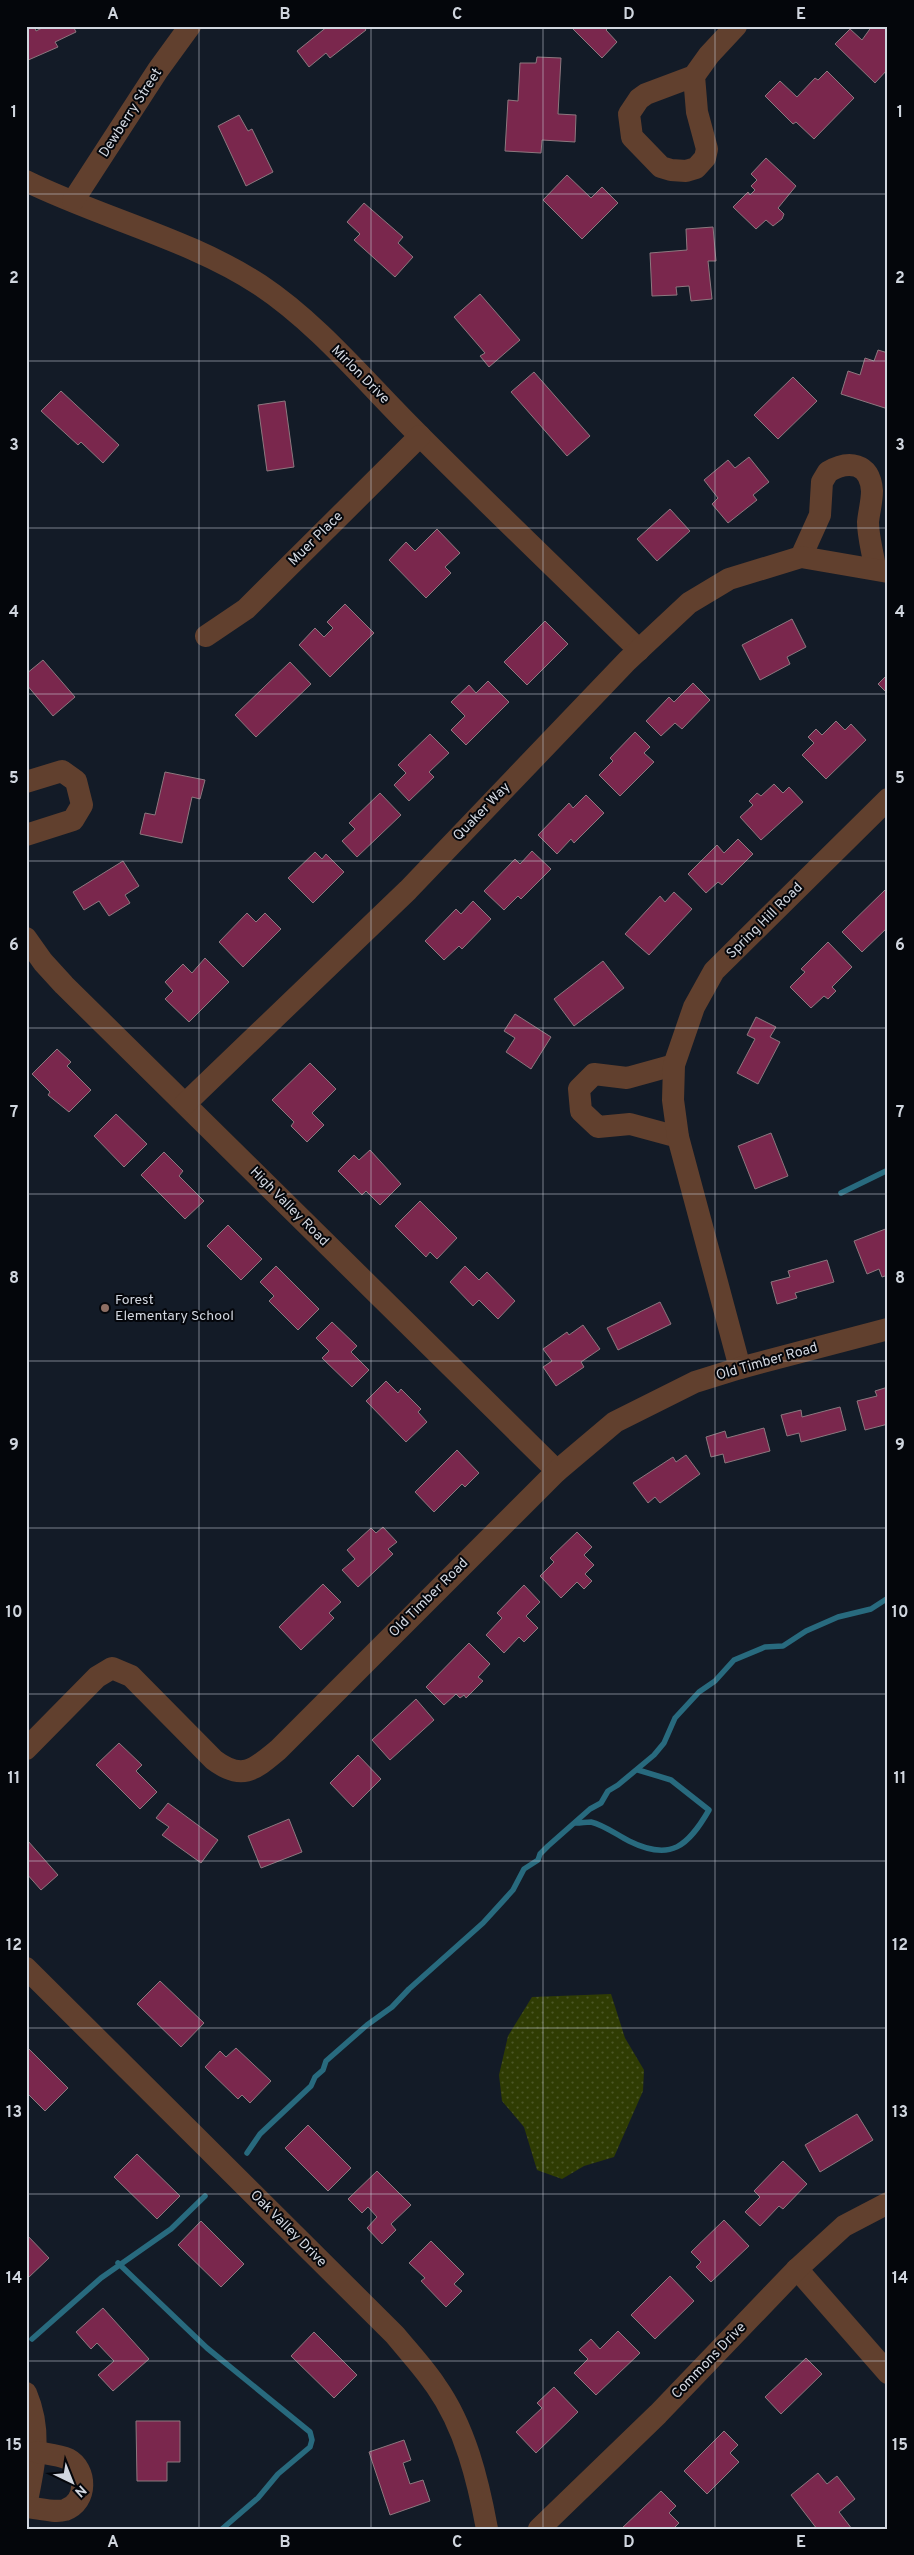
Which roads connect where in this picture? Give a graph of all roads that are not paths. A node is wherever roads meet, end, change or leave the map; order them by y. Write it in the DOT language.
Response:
graph roads {
  1 [pos="190,26"];
  2 [pos="736,26"];
  3 [pos="694,76"];
  4 [pos="26,181"];
  5 [pos="74,201"];
  6 [pos="420,436"];
  7 [pos="801,557"];
  8 [pos="881,570"];
  9 [pos="206,636"];
  10 [pos="639,650"];
  11 [pos="26,782"];
  12 [pos="888,799"];
  13 [pos="26,835"];
  14 [pos="26,938"];
  15 [pos="674,1065"];
  16 [pos="185,1104"];
  17 [pos="678,1137"];
  18 [pos="888,1328"];
  19 [pos="740,1368"];
  20 [pos="557,1471"];
  21 [pos="26,1749"];
  22 [pos="26,1968"];
  23 [pos="888,2203"];
  24 [pos="797,2269"];
  25 [pos="888,2373"];
  26 [pos="26,2393"];
  27 [pos="37,2452"];
  28 [pos="26,2506"];
  29 [pos="487,2529"];
  30 [pos="539,2529"];
  1 -- 5 [label="street, Dewberry Street"];
  2 -- 3 [label="street"];
  4 -- 5 [label="street, Mirlon Drive"];
  5 -- 6 [label="street, Mirlon Drive"];
  6 -- 9 [label="street, Muer Place"];
  6 -- 10 [label="street, Mirlon Drive"];
  7 -- 8 [label="street, Quaker Way"];
  7 -- 8 [label="street, Quaker Way"];
  7 -- 10 [label="street, Quaker Way"];
  10 -- 16 [label="street, Quaker Way"];
  11 -- 13 [label="street"];
  12 -- 15 [label="street, Spring Hill Road"];
  14 -- 16 [label="street, High Valley Road"];
  15 -- 17 [label="street, Spring Hill Road"];
  15 -- 17 [label="street"];
  16 -- 20 [label="street, High Valley Road"];
  17 -- 19 [label="street, Spring Hill Road"];
  18 -- 19 [label="street, Old Timber Road"];
  19 -- 20 [label="street, Old Timber Road"];
  20 -- 21 [label="street, Old Timber Road"];
  22 -- 29 [label="street, Oak Valley Drive"];
  23 -- 24 [label="street, Commons Drive"];
  24 -- 25 [label="street"];
  24 -- 30 [label="street, Commons Drive"];
  26 -- 27 [label="street"];
  27 -- 28 [label="street"];
  27 -- 28 [label="street"];
}
